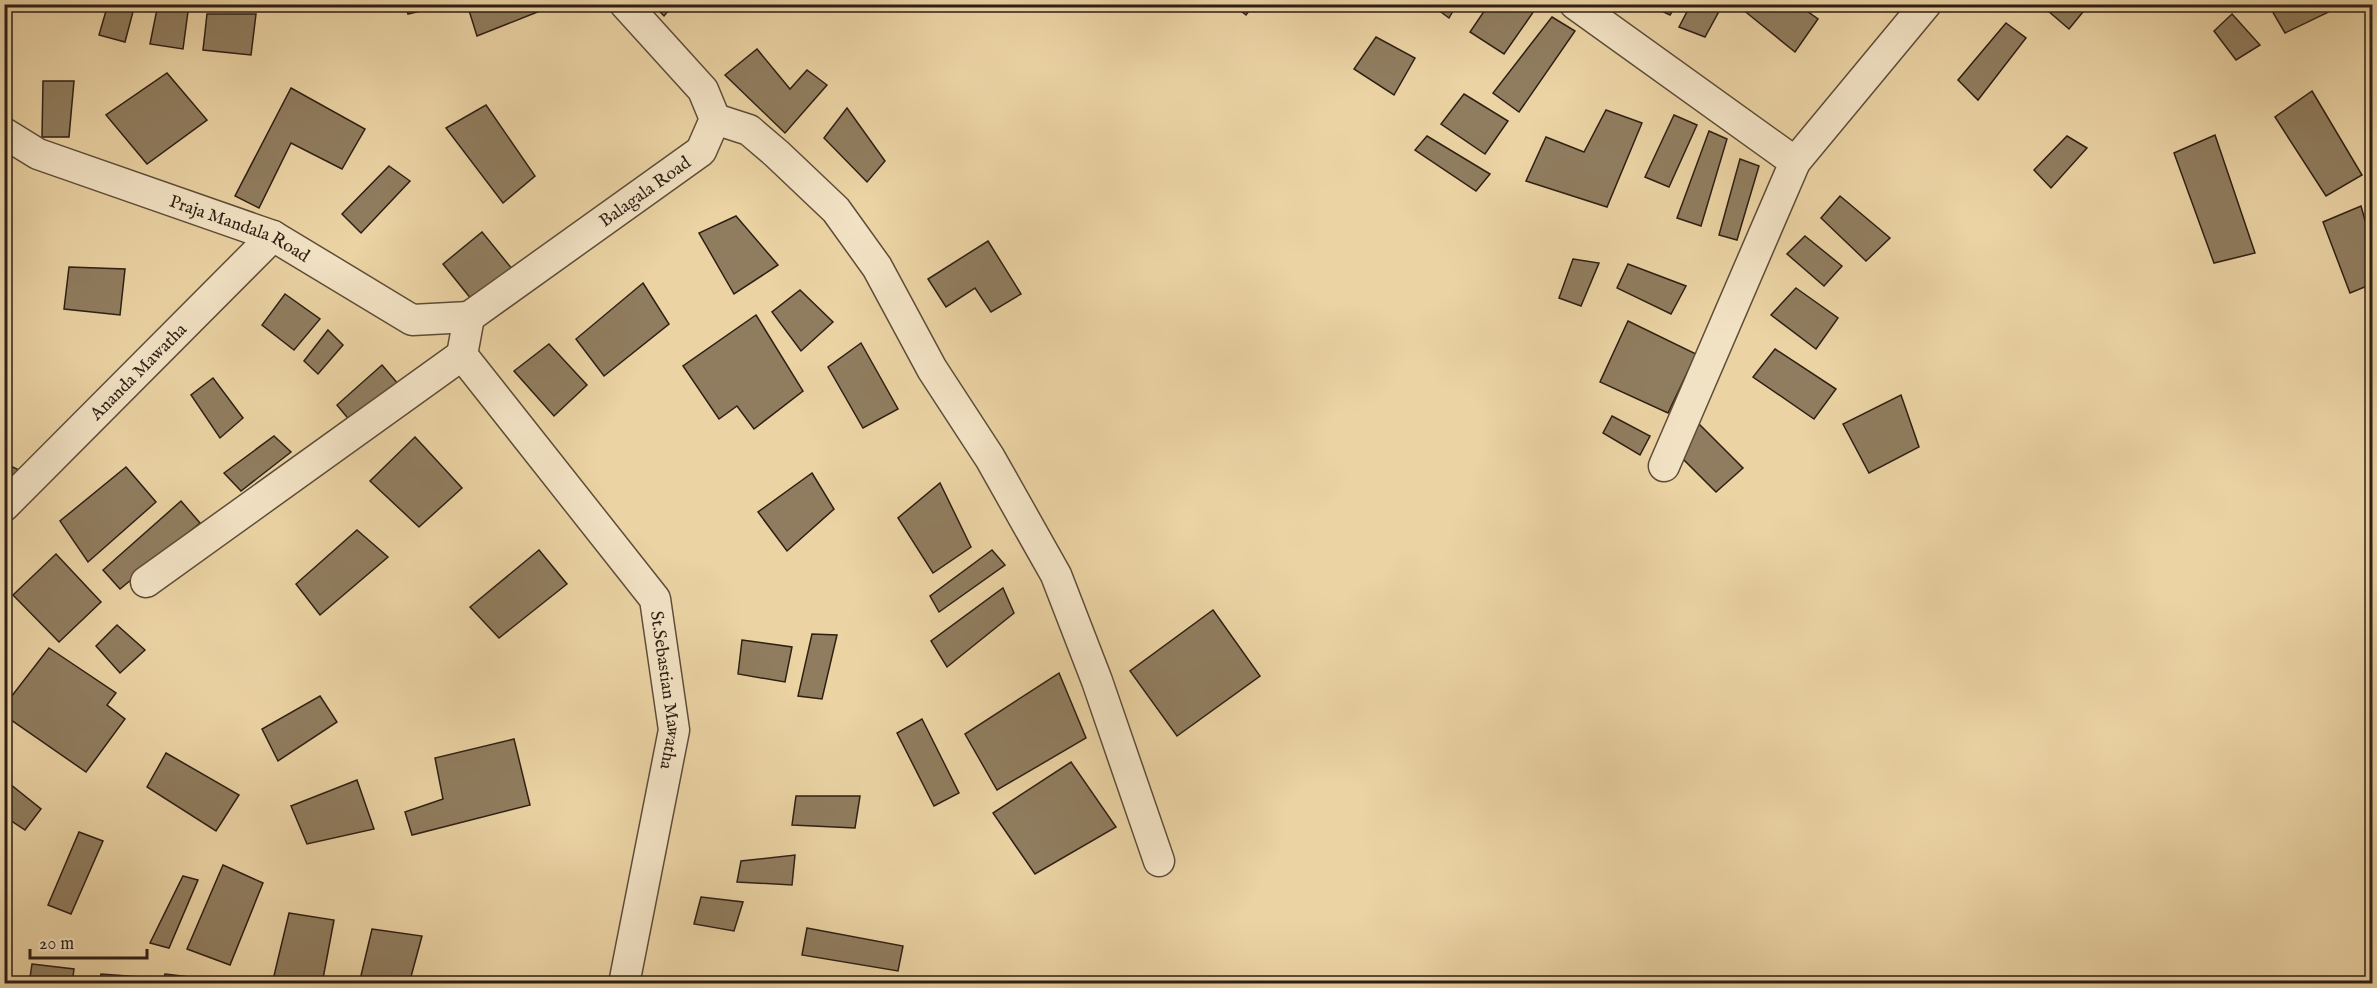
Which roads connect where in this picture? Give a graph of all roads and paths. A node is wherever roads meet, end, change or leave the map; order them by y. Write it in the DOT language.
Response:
graph roads {
  1 [pos="624,4"];
  2 [pos="1575,4"];
  3 [pos="1926,4"];
  4 [pos="715,119"];
  5 [pos="4,133"];
  6 [pos="1795,162"];
  7 [pos="273,236"];
  8 [pos="469,317"];
  9 [pos="462,355"];
  10 [pos="1664,466"];
  11 [pos="4,506"];
  12 [pos="146,582"];
  13 [pos="1159,861"];
  14 [pos="624,984"];
  1 -- 4 [label="street"];
  2 -- 6 [label="street"];
  3 -- 6 [label="street"];
  4 -- 8 [label="street, Balagala Road"];
  4 -- 13 [label="street"];
  5 -- 7 [label="street, Praja Mandala Road"];
  6 -- 10 [label="street"];
  7 -- 8 [label="street, Praja Mandala Road"];
  7 -- 11 [label="street, Ananda Mawatha"];
  8 -- 9 [label="street"];
  9 -- 12 [label="street"];
  9 -- 14 [label="street, St.Sebastian Mawatha"];
}
